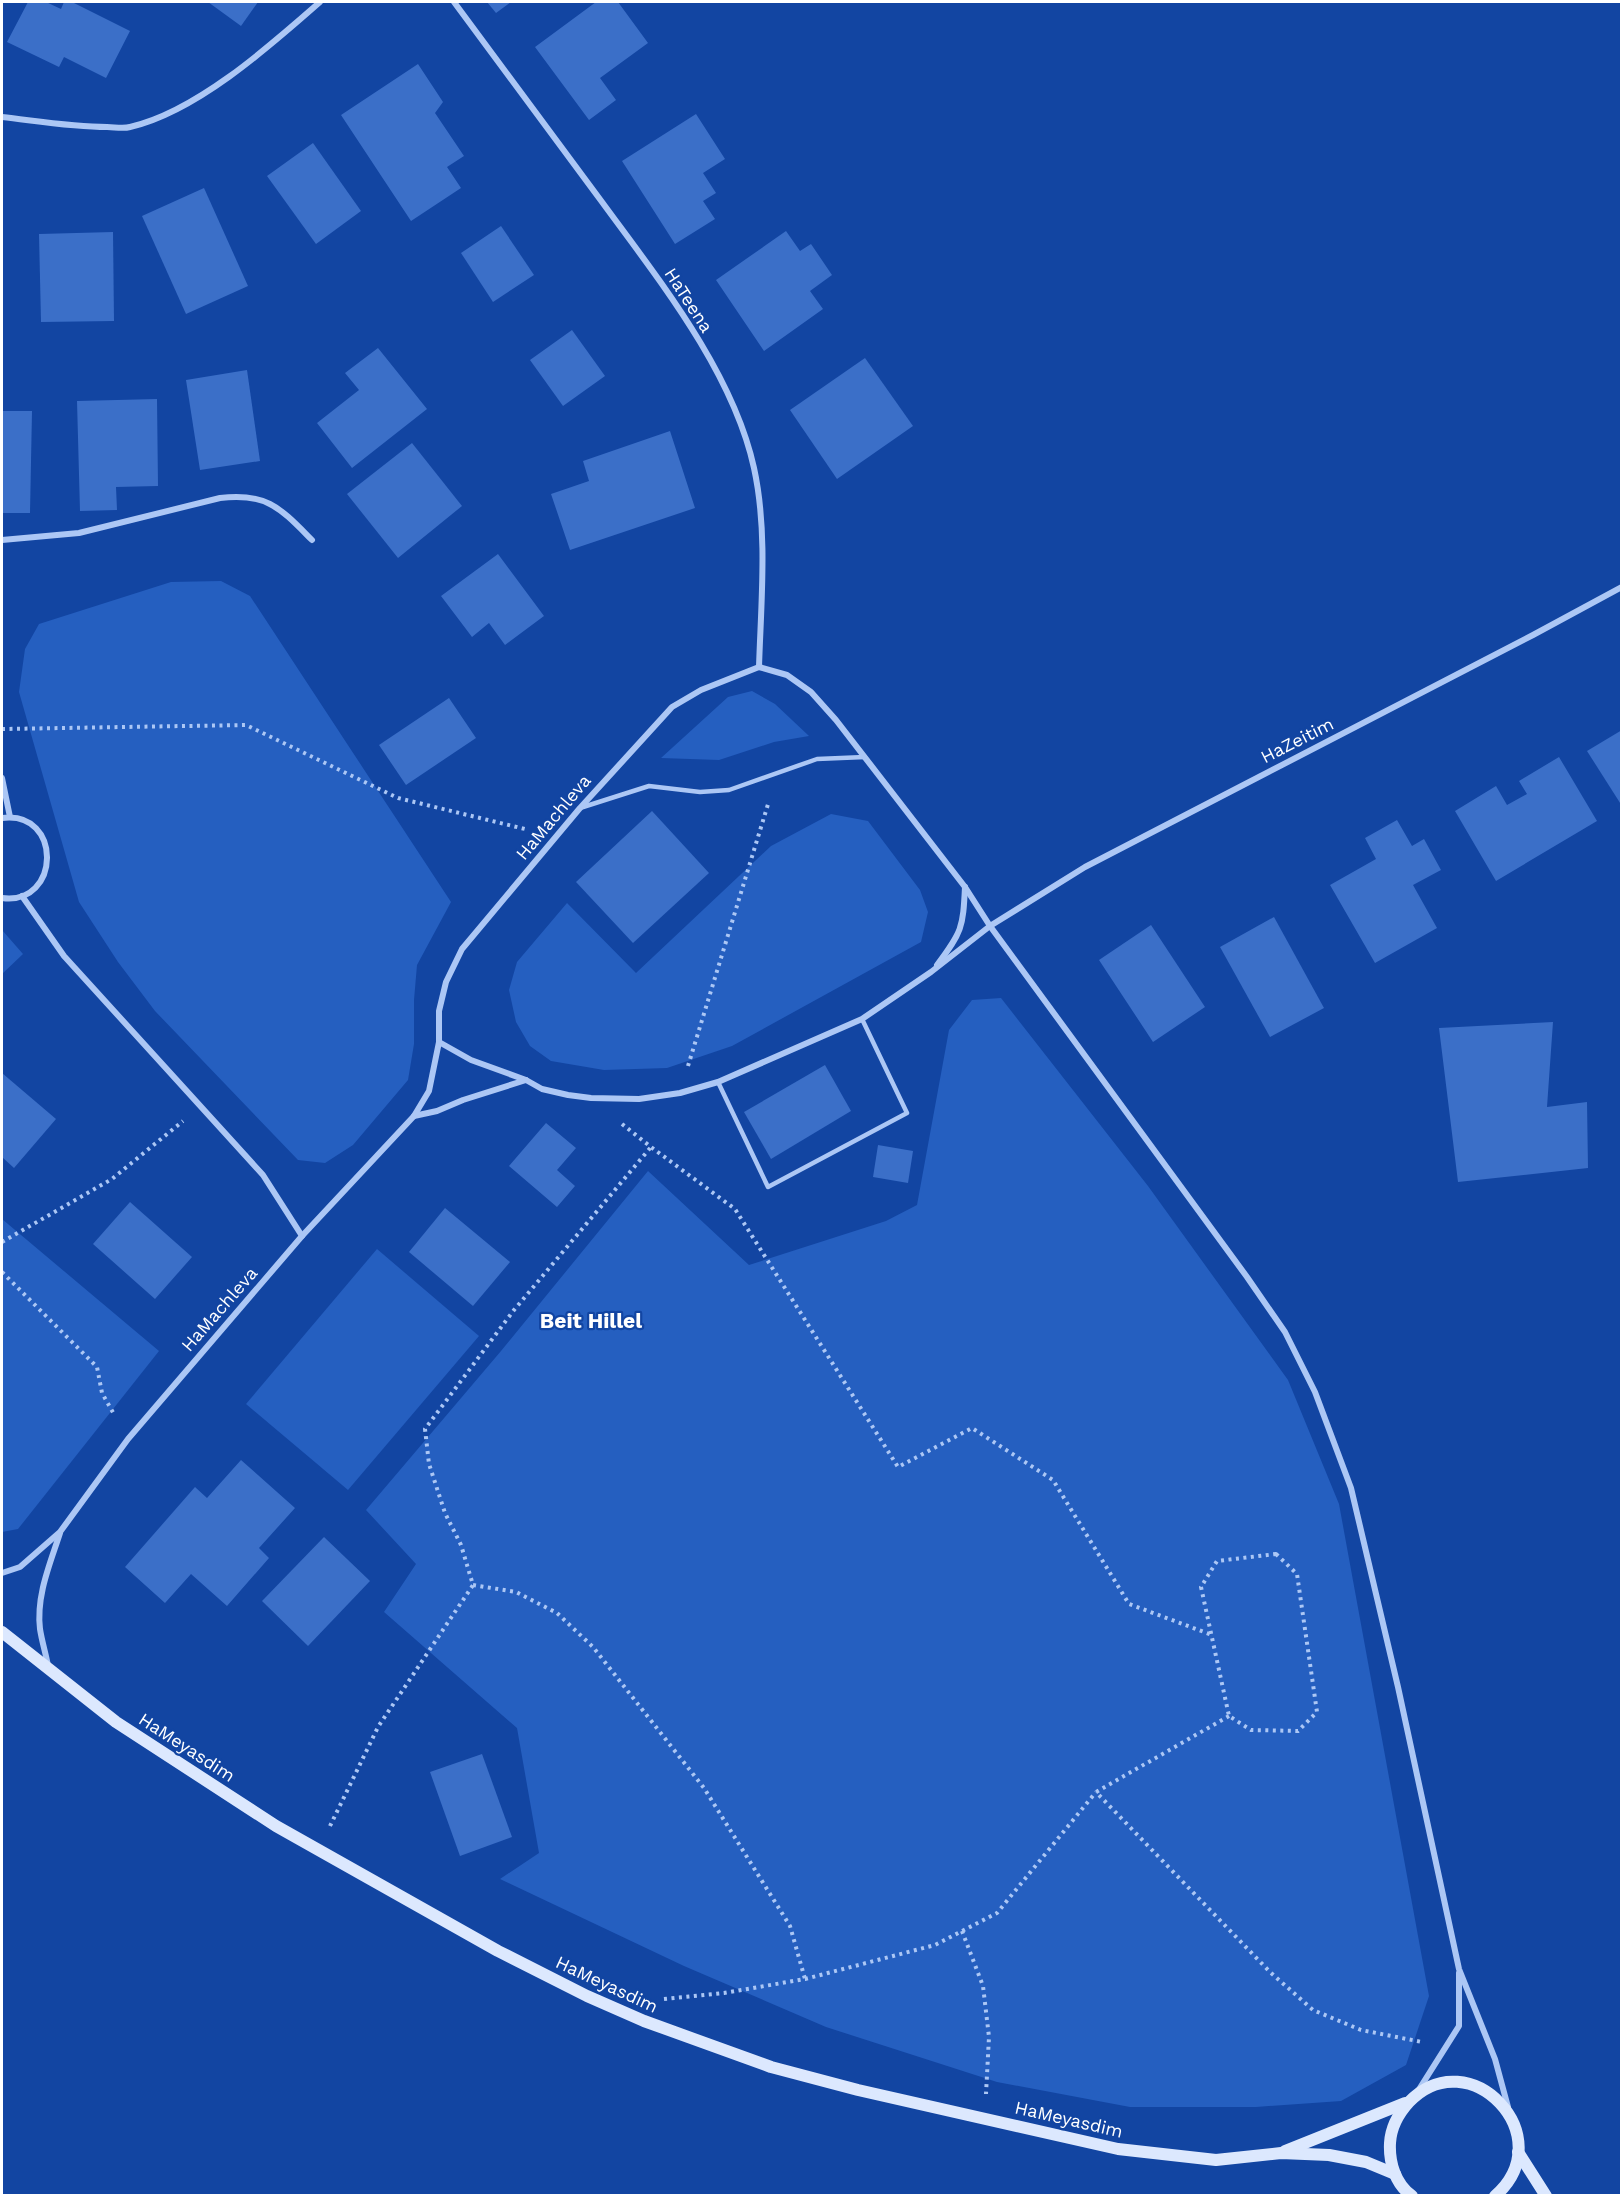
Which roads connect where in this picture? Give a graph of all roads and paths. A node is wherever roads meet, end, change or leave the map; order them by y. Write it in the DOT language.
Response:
graph roads {
  1 [pos="320,2"];
  2 [pos="454,2"];
  3 [pos="2,117"];
  4 [pos="2,540"];
  5 [pos="312,540"];
  6 [pos="1622,587"];
  7 [pos="759,667"];
  8 [pos="2,729"];
  9 [pos="865,757"];
  10 [pos="778,773"];
  11 [pos="2,778"];
  12 [pos="580,808"];
  13 [pos="10,817"];
  14 [pos="2,818"];
  15 [pos="556,837"];
  16 [pos="965,887"];
  17 [pos="22,896"];
  18 [pos="2,898"];
  19 [pos="990,926"];
  20 [pos="931,972"];
  21 [pos="862,1018"];
  22 [pos="440,1042"];
  23 [pos="526,1080"];
  24 [pos="718,1082"];
  25 [pos="680,1092"];
  26 [pos="591,1098"];
  27 [pos="201,1107"];
  28 [pos="414,1116"];
  29 [pos="651,1147"];
  30 [pos="302,1236"];
  31 [pos="2,1242"];
  32 [pos="2,1272"];
  33 [pos="128,1439"];
  34 [pos="60,1533"];
  35 [pos="2,1573"];
  36 [pos="473,1585"];
  37 [pos="2,1632"];
  38 [pos="1212,1635"];
  39 [pos="49,1670"];
  40 [pos="1229,1716"];
  41 [pos="1096,1792"];
  42 [pos="318,1850"];
  43 [pos="962,1931"];
  44 [pos="1458,1969"];
  45 [pos="805,1979"];
  46 [pos="653,2000"];
  47 [pos="1447,2048"];
  48 [pos="1412,2098"];
  49 [pos="1509,2114"];
  50 [pos="984,2118"];
  51 [pos="1518,2152"];
  52 [pos="1281,2153"];
  53 [pos="1395,2174"];
  54 [pos="1412,2196"];
  55 [pos="1495,2196"];
  56 [pos="1546,2196"];
  1 -- 3 [label="street"];
  2 -- 7 [label="street, HaTeena"];
  4 -- 5 [label="street"];
  6 -- 19 [label="street, HaZeitim"];
  7 -- 9 [label="street"];
  7 -- 12 [label="street, HaMachleva"];
  8 -- 15 [label="path"];
  9 -- 10 [label="lane"];
  9 -- 16 [label="street"];
  10 -- 12 [label="lane"];
  10 -- 25 [label="path"];
  11 -- 13 [label="street"];
  12 -- 15 [label="street, HaMachleva"];
  13 -- 14 [label="street"];
  13 -- 17 [label="street"];
  15 -- 22 [label="street, HaMachleva"];
  16 -- 19 [label="street"];
  16 -- 20 [label="street"];
  17 -- 18 [label="street"];
  17 -- 27 [label="street"];
  19 -- 20 [label="street, HaZeitim"];
  19 -- 44 [label="street"];
  20 -- 21 [label="street"];
  21 -- 24 [label="street"];
  21 -- 24 [label="lane"];
  22 -- 23 [label="street"];
  22 -- 28 [label="street, HaMachleva"];
  23 -- 26 [label="street"];
  23 -- 28 [label="street"];
  24 -- 25 [label="street"];
  25 -- 26 [label="street"];
  26 -- 29 [label="path"];
  27 -- 30 [label="street"];
  27 -- 31 [label="path"];
  28 -- 30 [label="street, HaMachleva"];
  29 -- 36 [label="path"];
  29 -- 38 [label="path"];
  30 -- 33 [label="street, HaMachleva"];
  32 -- 33 [label="path"];
  33 -- 34 [label="street, HaMachleva"];
  34 -- 35 [label="street, HaMachleva"];
  34 -- 39 [label="street, HaMachleva"];
  36 -- 42 [label="path"];
  36 -- 45 [label="path"];
  37 -- 39 [label="main road, HaMeyasdim"];
  38 -- 40 [label="path"];
  38 -- 40 [label="path"];
  39 -- 42 [label="main road, HaMeyasdim"];
  40 -- 41 [label="path"];
  41 -- 43 [label="path"];
  41 -- 47 [label="path"];
  42 -- 50 [label="main road, HaMeyasdim"];
  43 -- 45 [label="path"];
  43 -- 50 [label="path"];
  44 -- 47 [label="street"];
  44 -- 49 [label="street"];
  45 -- 46 [label="path"];
  47 -- 48 [label="street"];
  48 -- 49 [label="main road"];
  48 -- 52 [label="main road"];
  48 -- 53 [label="main road"];
  49 -- 51 [label="main road"];
  50 -- 52 [label="main road, HaMeyasdim"];
  51 -- 55 [label="main road"];
  51 -- 56 [label="main road"];
  52 -- 53 [label="main road"];
  53 -- 54 [label="main road"];
}
